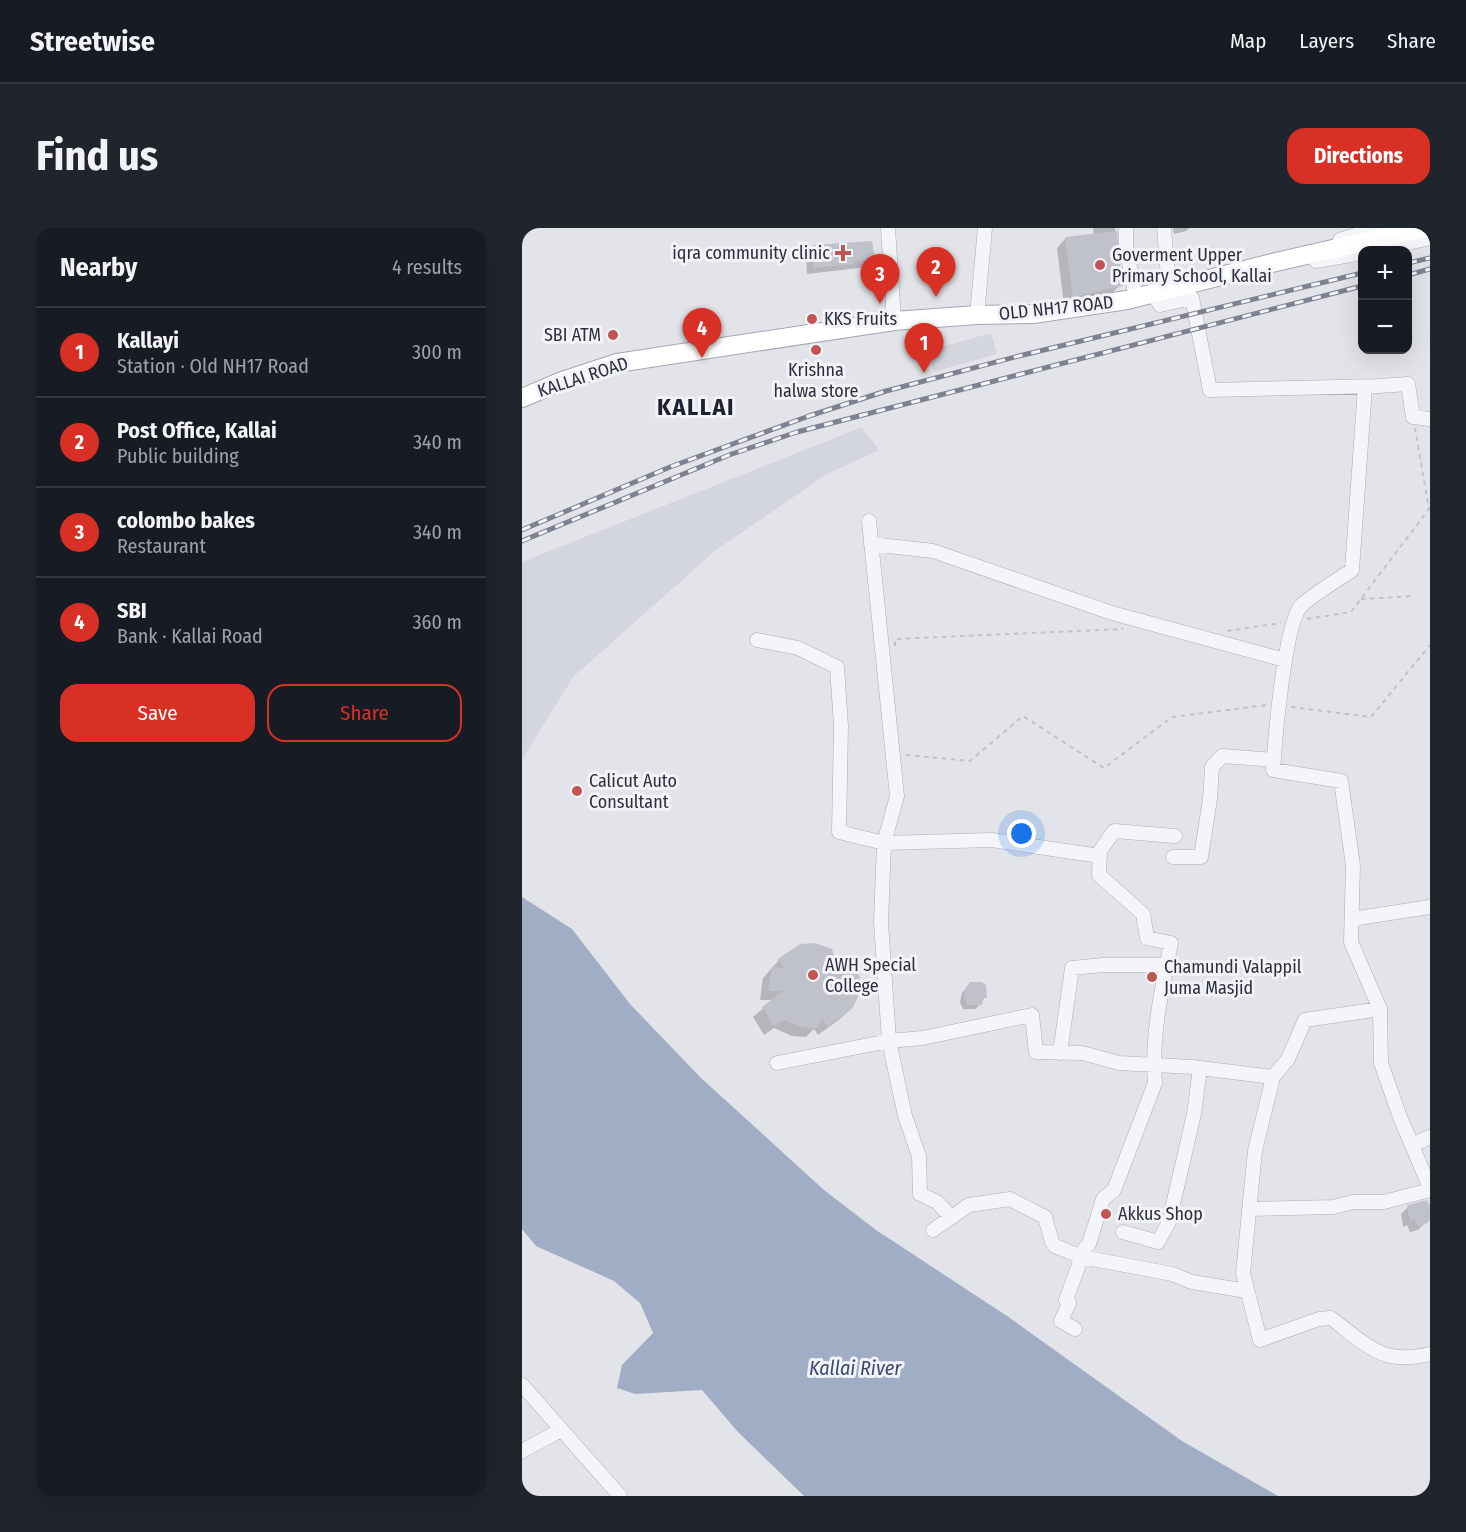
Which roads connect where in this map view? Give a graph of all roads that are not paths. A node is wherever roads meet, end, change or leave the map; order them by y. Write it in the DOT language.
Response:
graph roads {
  1 [pos="888,228"];
  2 [pos="985,228"];
  3 [pos="1126,228"];
  4 [pos="1164,228"];
  5 [pos="1377,228"];
  6 [pos="1425,228"];
  7 [pos="1430,238"];
  8 [pos="1393,246"];
  9 [pos="1357,249"];
  10 [pos="1276,262"];
  11 [pos="1153,294"];
  12 [pos="977,315"];
  13 [pos="894,321"];
  14 [pos="1365,387"];
  15 [pos="522,398"];
  16 [pos="1430,419"];
  17 [pos="869,521"];
  18 [pos="871,544"];
  19 [pos="757,640"];
  20 [pos="1285,660"];
  21 [pos="1274,760"];
  22 [pos="1175,836"];
  23 [pos="884,843"];
  24 [pos="1100,856"];
  25 [pos="1173,857"];
  26 [pos="1430,907"];
  27 [pos="1352,919"];
  28 [pos="1167,965"];
  29 [pos="1380,1009"];
  30 [pos="889,1041"];
  31 [pos="1060,1053"];
  32 [pos="777,1063"];
  33 [pos="1153,1065"];
  34 [pos="1200,1068"];
  35 [pos="1273,1077"];
  36 [pos="1430,1137"];
  37 [pos="1412,1145"];
  38 [pos="1430,1189"];
  39 [pos="1249,1209"];
  40 [pos="951,1217"];
  41 [pos="933,1230"];
  42 [pos="1123,1232"];
  43 [pos="1082,1257"];
  44 [pos="1247,1291"];
  45 [pos="1075,1329"];
  46 [pos="1430,1354"];
  47 [pos="522,1385"];
  48 [pos="561,1430"];
  49 [pos="522,1451"];
  50 [pos="620,1496"];
  1 -- 13 [label="street"];
  2 -- 12 [label="street"];
  3 -- 11 [label="street"];
  4 -- 11 [label="street"];
  5 -- 10 [label="street"];
  6 -- 9 [label="main road, OLD NH17 ROAD"];
  7 -- 8 [label="street"];
  9 -- 10 [label="main road, OLD NH17 ROAD"];
  10 -- 11 [label="main road, OLD NH17 ROAD"];
  11 -- 12 [label="main road, OLD NH17 ROAD"];
  11 -- 14 [label="street"];
  12 -- 13 [label="main road, OLD NH17 ROAD"];
  13 -- 15 [label="main road, KALLAI ROAD"];
  14 -- 16 [label="street"];
  14 -- 20 [label="street"];
  17 -- 18 [label="street"];
  18 -- 20 [label="street"];
  18 -- 23 [label="street"];
  19 -- 23 [label="street"];
  20 -- 21 [label="street"];
  21 -- 25 [label="street"];
  21 -- 27 [label="street"];
  22 -- 24 [label="street"];
  23 -- 24 [label="street"];
  23 -- 30 [label="street"];
  24 -- 28 [label="street"];
  26 -- 27 [label="street"];
  27 -- 29 [label="street"];
  28 -- 31 [label="street"];
  28 -- 33 [label="street"];
  29 -- 35 [label="street"];
  29 -- 37 [label="street"];
  30 -- 31 [label="street"];
  30 -- 32 [label="street"];
  30 -- 40 [label="street"];
  31 -- 33 [label="street"];
  33 -- 34 [label="street"];
  33 -- 43 [label="street"];
  34 -- 35 [label="street"];
  34 -- 42 [label="street"];
  35 -- 39 [label="street"];
  36 -- 37 [label="street"];
  37 -- 38 [label="street"];
  38 -- 39 [label="street"];
  39 -- 44 [label="street"];
  40 -- 41 [label="street"];
  40 -- 43 [label="street"];
  43 -- 44 [label="street"];
  43 -- 45 [label="street"];
  44 -- 46 [label="street"];
  47 -- 48 [label="street"];
  48 -- 49 [label="street"];
  48 -- 50 [label="street"];
}
